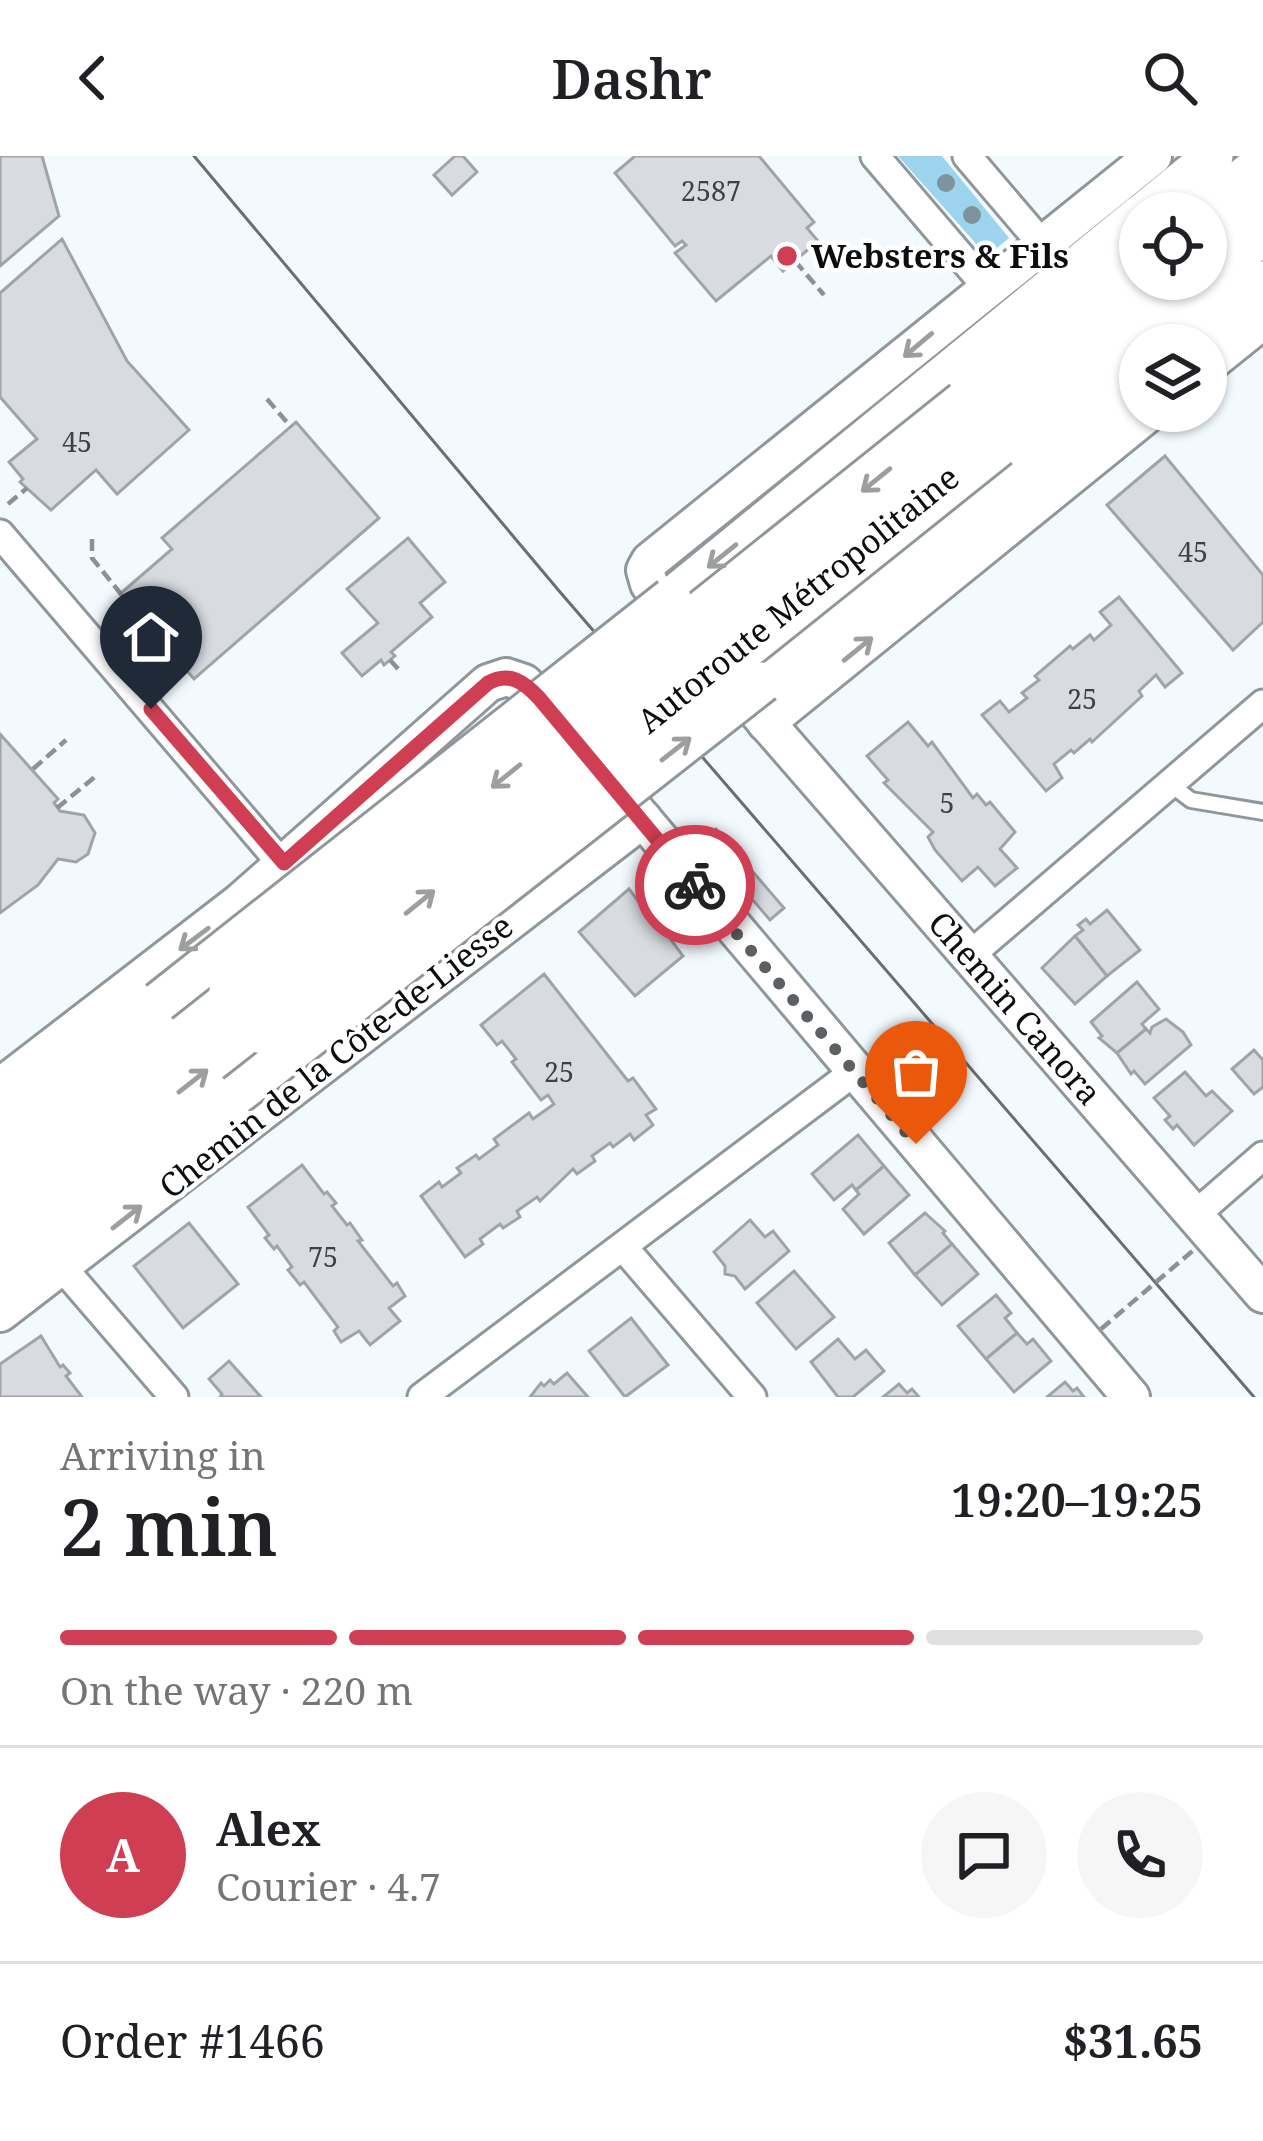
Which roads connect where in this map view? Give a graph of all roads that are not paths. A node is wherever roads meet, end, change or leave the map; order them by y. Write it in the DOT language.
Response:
graph roads {
  1 [pos="875,156"];
  2 [pos="967,156"];
  3 [pos="1153,156"];
  4 [pos="1213,156"];
  5 [pos="1263,170"];
  6 [pos="1168,192"];
  7 [pos="1227,198"];
  8 [pos="1263,227"];
  9 [pos="1119,243"];
  10 [pos="1042,244"];
  11 [pos="1227,256"];
  12 [pos="1263,281"];
  13 [pos="987,287"];
  14 [pos="1119,289"];
  15 [pos="1167,300"];
  16 [pos="1263,320"];
  17 [pos="1210,324"];
  18 [pos="1227,349"];
  19 [pos="1119,386"];
  20 [pos="982,424"];
  21 [pos="1125,432"];
  22 [pos="0,533"];
  23 [pos="1263,704"];
  24 [pos="766,723"];
  25 [pos="1170,784"];
  26 [pos="1263,812"];
  27 [pos="643,819"];
  28 [pos="284,863"];
  29 [pos="969,956"];
  30 [pos="249,1010"];
  31 [pos="393,1012"];
  32 [pos="854,1072"];
  33 [pos="0,1087"];
  34 [pos="0,1124"];
  35 [pos="1263,1156"];
  36 [pos="0,1173"];
  37 [pos="0,1229"];
  38 [pos="1195,1232"];
  39 [pos="624,1248"];
  40 [pos="62,1268"];
  41 [pos="0,1276"];
  42 [pos="1263,1294"];
  43 [pos="0,1313"];
  44 [pos="174,1397"];
  45 [pos="422,1397"];
  46 [pos="752,1397"];
  47 [pos="1131,1397"];
  1 -- 13 [label="street"];
  2 -- 10 [label="street"];
  3 -- 10 [label="street"];
  4 -- 6 [label="main road, Chemin de la Côte-de-Liesse"];
  5 -- 7 [label="highway"];
  8 -- 11 [label="highway"];
  9 -- 20 [label="main road, Chemin de la Côte-de-Liesse"];
  10 -- 13 [label="street"];
  12 -- 17 [label="main road"];
  13 -- 24 [label="street, one-way"];
  14 -- 20 [label="highway, Autoroute Métropolitaine"];
  15 -- 20 [label="highway, Autoroute Métropolitaine"];
  16 -- 18 [label="street"];
  19 -- 20 [label="main road, Chemin de la Côte-de-Liesse"];
  20 -- 30 [label="highway, Autoroute Métropolitaine, bridge"];
  20 -- 34 [label="main road, Chemin de la Côte-de-Liesse, one-way, bridge"];
  41 -- 20 [label="main road, Chemin de la Côte-de-Liesse, one-way, bridge"];
  24 -- 21 [label="street, one-way"];
  22 -- 28 [label="street"];
  23 -- 25 [label="street"];
  24 -- 29 [label="street, Chemin Canora"];
  25 -- 26 [label="lane"];
  25 -- 29 [label="street"];
  27 -- 28 [label="street"];
  27 -- 31 [label="street, Chemin de la Côte-de-Liesse"];
  27 -- 32 [label="street"];
  28 -- 31 [label="street"];
  28 -- 33 [label="street, one-way"];
  29 -- 38 [label="street, Chemin Canora"];
  30 -- 36 [label="highway, Autoroute Métropolitaine"];
  37 -- 30 [label="highway, Autoroute Métropolitaine, one-way"];
  40 -- 31 [label="street, Chemin de la Côte-de-Liesse, one-way"];
  32 -- 39 [label="street"];
  32 -- 47 [label="street"];
  35 -- 38 [label="street"];
  38 -- 42 [label="street, Chemin Canora"];
  39 -- 45 [label="street"];
  39 -- 46 [label="street"];
  40 -- 43 [label="street, Chemin de la Côte-de-Liesse"];
  40 -- 44 [label="street"];
}
